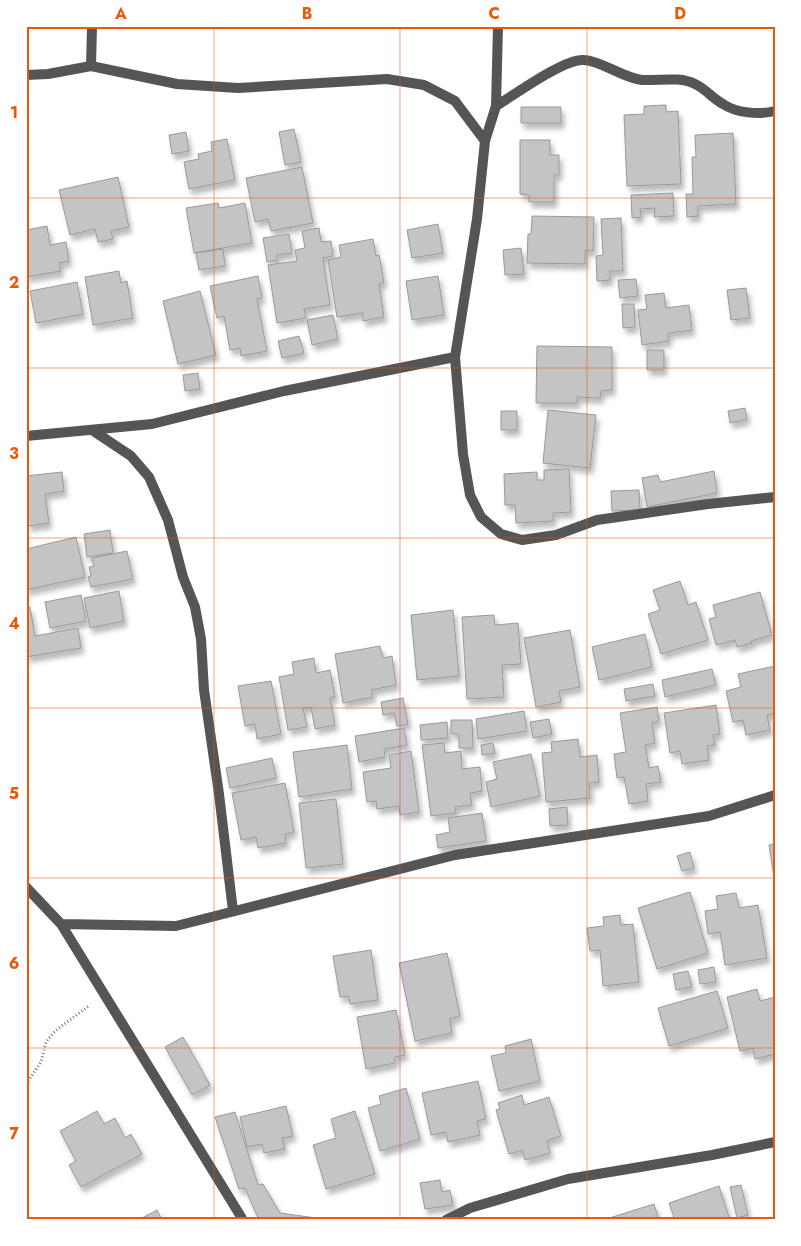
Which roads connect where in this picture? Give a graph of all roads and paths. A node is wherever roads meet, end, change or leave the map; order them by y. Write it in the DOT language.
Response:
graph roads {
  1 [pos="92,26"];
  2 [pos="498,26"];
  3 [pos="91,66"];
  4 [pos="26,75"];
  5 [pos="496,106"];
  6 [pos="775,111"];
  7 [pos="486,141"];
  8 [pos="455,357"];
  9 [pos="92,430"];
  10 [pos="26,436"];
  11 [pos="775,497"];
  12 [pos="775,795"];
  13 [pos="26,887"];
  14 [pos="233,911"];
  15 [pos="61,924"];
  16 [pos="105,995"];
  17 [pos="26,1084"];
  18 [pos="775,1142"];
  19 [pos="243,1220"];
  20 [pos="446,1220"];
  1 -- 3 [label="street"];
  2 -- 5 [label="street"];
  3 -- 4 [label="street"];
  3 -- 7 [label="street"];
  5 -- 6 [label="street"];
  5 -- 7 [label="street"];
  7 -- 8 [label="street"];
  8 -- 9 [label="street"];
  8 -- 11 [label="street"];
  9 -- 10 [label="street"];
  9 -- 14 [label="street"];
  12 -- 14 [label="street"];
  13 -- 15 [label="street"];
  14 -- 15 [label="street"];
  15 -- 16 [label="street"];
  16 -- 17 [label="path"];
  16 -- 19 [label="street"];
  18 -- 20 [label="street"];
}
